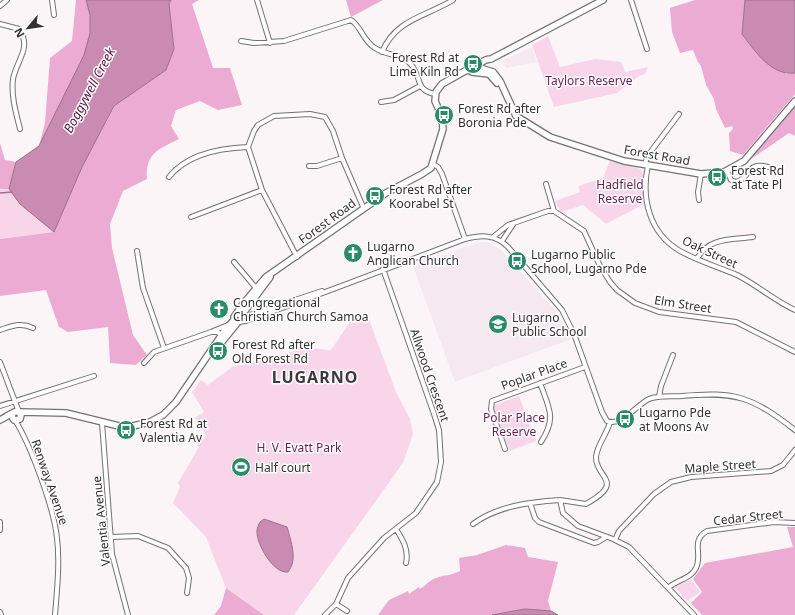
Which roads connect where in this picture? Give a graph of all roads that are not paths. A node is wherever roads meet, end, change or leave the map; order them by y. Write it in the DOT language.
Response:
graph roads {
  1 [pos="7,0"];
  2 [pos="52,0"];
  3 [pos="257,0"];
  4 [pos="453,0"];
  5 [pos="603,0"];
  6 [pos="631,0"];
  7 [pos="0,6"];
  8 [pos="54,15"];
  9 [pos="0,24"];
  10 [pos="241,41"];
  11 [pos="270,43"];
  12 [pos="647,49"];
  13 [pos="382,52"];
  14 [pos="478,70"];
  15 [pos="420,86"];
  16 [pos="435,94"];
  17 [pos="795,101"];
  18 [pos="381,102"];
  19 [pos="679,114"];
  20 [pos="20,129"];
  21 [pos="248,147"];
  22 [pos="342,158"];
  23 [pos="433,164"];
  24 [pos="646,165"];
  25 [pos="309,166"];
  26 [pos="768,167"];
  27 [pos="727,171"];
  28 [pos="701,174"];
  29 [pos="169,177"];
  30 [pos="546,184"];
  31 [pos="262,190"];
  32 [pos="699,200"];
  33 [pos="364,209"];
  34 [pos="554,211"];
  35 [pos="191,217"];
  36 [pos="514,223"];
  37 [pos="493,237"];
  38 [pos="753,238"];
  39 [pos="465,239"];
  40 [pos="502,242"];
  41 [pos="137,250"];
  42 [pos="297,257"];
  43 [pos="697,259"];
  44 [pos="234,262"];
  45 [pos="383,270"];
  46 [pos="271,275"];
  47 [pos="338,286"];
  48 [pos="256,288"];
  49 [pos="246,308"];
  50 [pos="795,310"];
  51 [pos="252,315"];
  52 [pos="238,319"];
  53 [pos="228,325"];
  54 [pos="33,328"];
  55 [pos="0,330"];
  56 [pos="211,332"];
  57 [pos="223,336"];
  58 [pos="164,348"];
  59 [pos="795,352"];
  60 [pos="673,355"];
  61 [pos="0,362"];
  62 [pos="144,363"];
  63 [pos="585,366"];
  64 [pos="94,376"];
  65 [pos="540,383"];
  66 [pos="659,398"];
  67 [pos="14,401"];
  68 [pos="0,406"];
  69 [pos="17,416"];
  70 [pos="0,420"];
  71 [pos="102,422"];
  72 [pos="610,422"];
  73 [pos="795,430"];
  74 [pos="541,442"];
  75 [pos="505,449"];
  76 [pos="795,450"];
  77 [pos="560,500"];
  78 [pos="530,503"];
  79 [pos="0,522"];
  80 [pos="795,523"];
  81 [pos="473,524"];
  82 [pos="396,529"];
  83 [pos="0,530"];
  84 [pos="111,537"];
  85 [pos="606,537"];
  86 [pos="615,540"];
  87 [pos="406,563"];
  88 [pos="668,588"];
  89 [pos="187,593"];
  90 [pos="336,604"];
  91 [pos="347,611"];
  92 [pos="55,615"];
  93 [pos="128,615"];
  94 [pos="325,615"];
  95 [pos="694,615"];
  1 -- 7 [label="street"];
  2 -- 8 [label="street"];
  3 -- 11 [label="street"];
  4 -- 13 [label="street"];
  5 -- 14 [label="street"];
  6 -- 12 [label="street"];
  9 -- 20 [label="street"];
  10 -- 11 [label="street"];
  11 -- 13 [label="street"];
  13 -- 15 [label="street"];
  14 -- 16 [label="street"];
  14 -- 24 [label="street, Forest Road"];
  15 -- 16 [label="street"];
  15 -- 18 [label="street"];
  16 -- 23 [label="street"];
  17 -- 27 [label="street, Forest Road"];
  19 -- 24 [label="street"];
  21 -- 22 [label="street"];
  21 -- 29 [label="street"];
  21 -- 31 [label="street"];
  22 -- 25 [label="street"];
  22 -- 33 [label="street"];
  23 -- 33 [label="street, Forest Road"];
  23 -- 39 [label="street"];
  24 -- 28 [label="street, Forest Road"];
  24 -- 43 [label="street, Oak Street"];
  26 -- 27 [label="street"];
  27 -- 28 [label="street, Forest Road"];
  28 -- 32 [label="street"];
  30 -- 34 [label="street"];
  31 -- 35 [label="street"];
  31 -- 42 [label="street"];
  33 -- 42 [label="street, Forest Road"];
  34 -- 36 [label="street"];
  34 -- 59 [label="street, Elm Street"];
  36 -- 37 [label="street"];
  36 -- 40 [label="street"];
  37 -- 39 [label="street"];
  37 -- 40 [label="street"];
  38 -- 43 [label="street"];
  39 -- 45 [label="street"];
  40 -- 63 [label="street"];
  41 -- 58 [label="street"];
  42 -- 46 [label="street, Forest Road"];
  43 -- 50 [label="street, Oak Street"];
  44 -- 48 [label="street"];
  45 -- 47 [label="street"];
  45 -- 82 [label="street, Allwood Crescent"];
  46 -- 48 [label="street, Forest Road"];
  46 -- 49 [label="street, Forest Road"];
  47 -- 51 [label="street"];
  47 -- 52 [label="street"];
  48 -- 52 [label="street, Forest Road"];
  49 -- 51 [label="street"];
  49 -- 52 [label="street, Forest Road"];
  51 -- 52 [label="street"];
  52 -- 53 [label="street, Forest Road"];
  52 -- 57 [label="street, Forest Road"];
  53 -- 56 [label="street"];
  53 -- 57 [label="street, Forest Road"];
  54 -- 55 [label="street"];
  56 -- 57 [label="street"];
  56 -- 58 [label="street"];
  57 -- 71 [label="street, Forest Road"];
  58 -- 62 [label="street"];
  60 -- 66 [label="street"];
  61 -- 67 [label="street, Renway Avenue"];
  63 -- 65 [label="street, Poplar Place"];
  63 -- 72 [label="street"];
  64 -- 67 [label="street"];
  65 -- 74 [label="street"];
  65 -- 75 [label="street, Poplar Place"];
  66 -- 72 [label="street"];
  66 -- 73 [label="street"];
  67 -- 68 [label="street"];
  67 -- 69 [label="street, Renway Avenue"];
  69 -- 70 [label="street"];
  69 -- 71 [label="street, Forest Road"];
  69 -- 92 [label="street, Renway Avenue"];
  71 -- 84 [label="street, Valentia Avenue"];
  72 -- 77 [label="street"];
  76 -- 86 [label="street, Maple Street"];
  77 -- 78 [label="street"];
  77 -- 85 [label="street"];
  78 -- 81 [label="street"];
  78 -- 85 [label="street"];
  79 -- 83 [label="street"];
  80 -- 88 [label="street, Cedar Street"];
  82 -- 87 [label="street"];
  82 -- 90 [label="street, Allwood Crescent"];
  84 -- 89 [label="street"];
  84 -- 93 [label="street, Valentia Avenue"];
  85 -- 86 [label="street"];
  86 -- 88 [label="street"];
  88 -- 95 [label="street"];
  90 -- 91 [label="street"];
  90 -- 94 [label="street, Allwood Crescent"];
}
